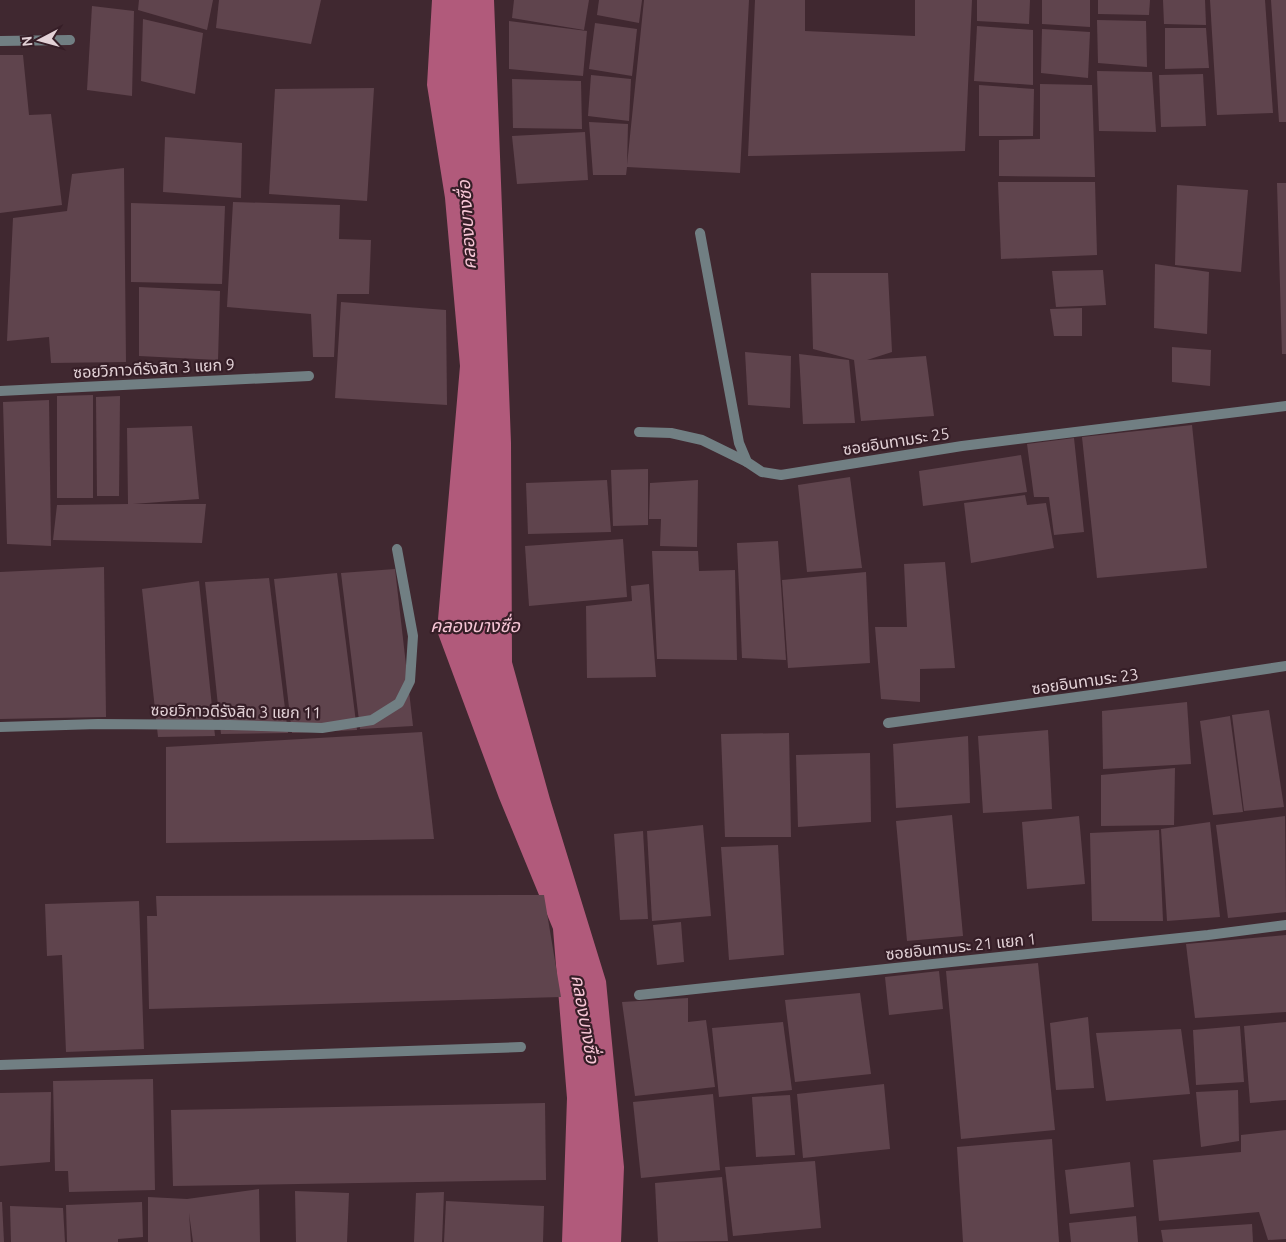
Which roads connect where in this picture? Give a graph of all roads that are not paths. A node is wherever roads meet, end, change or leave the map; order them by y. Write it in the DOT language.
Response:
graph roads {
  1 [pos="70,40"];
  2 [pos="0,41"];
  3 [pos="700,233"];
  4 [pos="309,376"];
  5 [pos="0,391"];
  6 [pos="1286,406"];
  7 [pos="638,432"];
  8 [pos="747,462"];
  9 [pos="397,549"];
  10 [pos="1286,666"];
  11 [pos="888,723"];
  12 [pos="0,728"];
  13 [pos="1286,925"];
  14 [pos="639,995"];
  15 [pos="521,1047"];
  16 [pos="0,1065"];
  1 -- 2 [label="street"];
  3 -- 8 [label="street"];
  4 -- 5 [label="street, ซอยวิภาวดีรังสิต 3 แยก 9"];
  6 -- 8 [label="street, ซอยอินทามระ 25"];
  7 -- 8 [label="street, ซอยอินทามระ 25"];
  9 -- 12 [label="street, ซอยวิภาวดีรังสิต 3 แยก 11"];
  10 -- 11 [label="street, ซอยอินทามระ 23"];
  13 -- 14 [label="street, ซอยอินทามระ 21 แยก 1"];
  15 -- 16 [label="street"];
}
